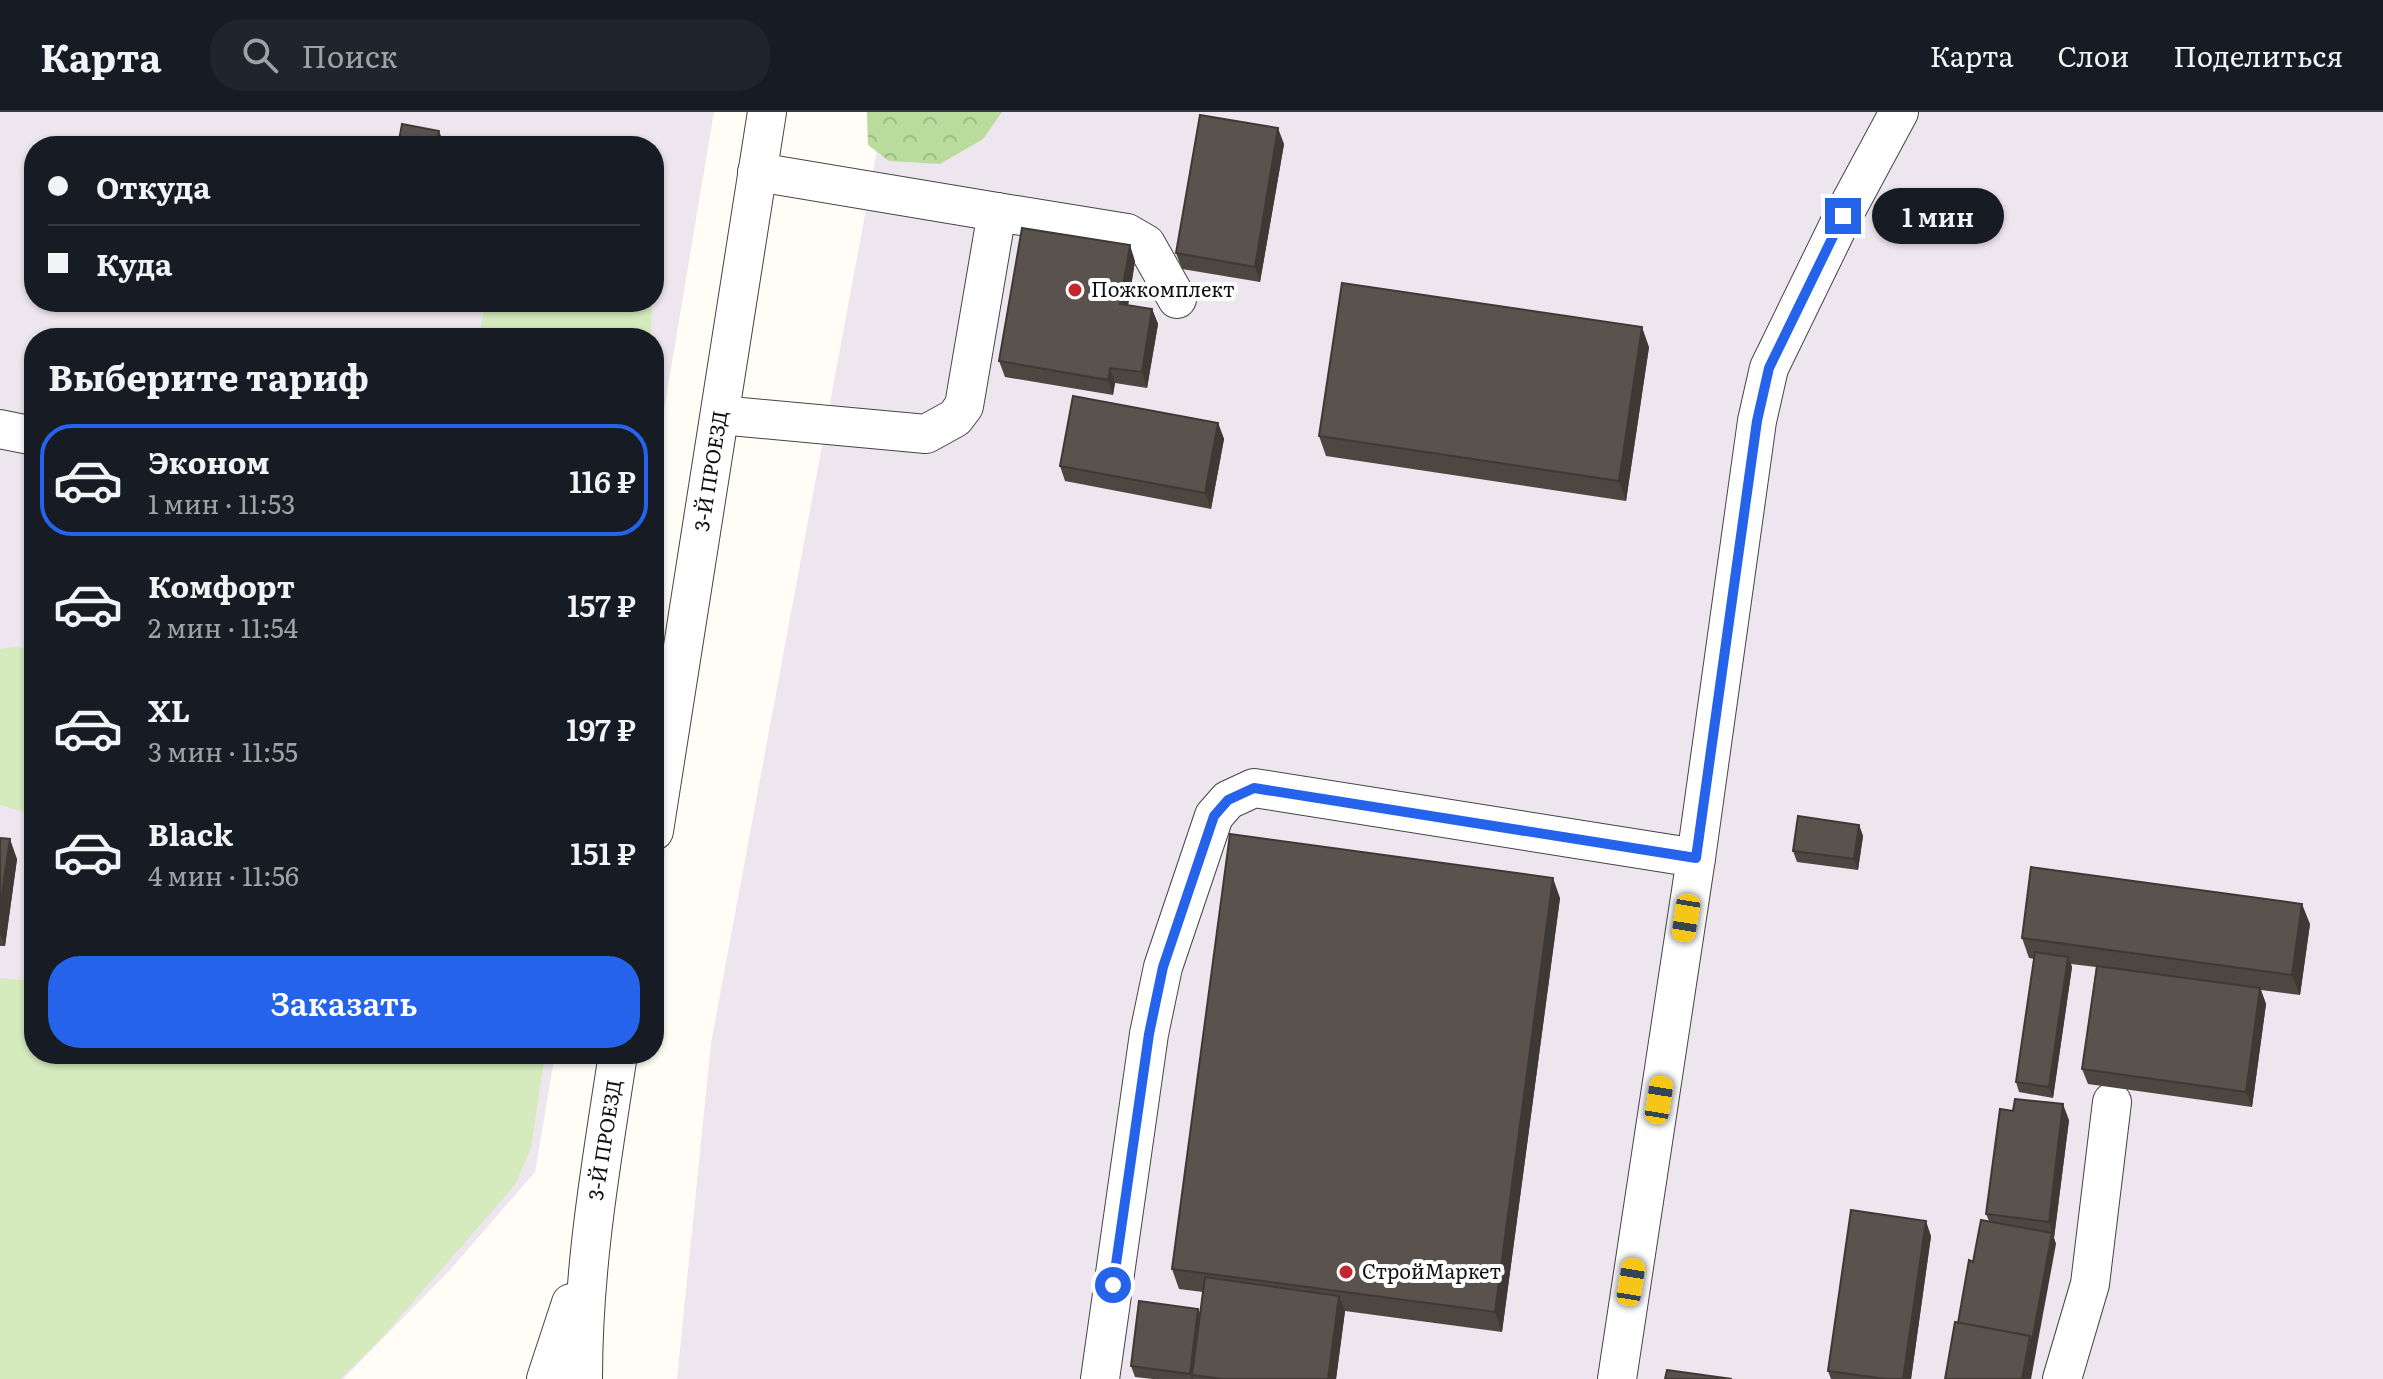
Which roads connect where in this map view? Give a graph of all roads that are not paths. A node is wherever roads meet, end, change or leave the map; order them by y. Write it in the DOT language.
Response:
graph roads {
  1 [pos="767,112"];
  2 [pos="1899,112"];
  3 [pos="757,172"];
  4 [pos="997,212"];
  5 [pos="1177,299"];
  6 [pos="720,415"];
  7 [pos="0,429"];
  8 [pos="24,434"];
  9 [pos="664,768"];
  10 [pos="1696,858"];
  11 [pos="616,1064"];
  12 [pos="2112,1102"];
  13 [pos="591,1226"];
  14 [pos="548,1369"];
  15 [pos="583,1379"];
  16 [pos="1100,1379"];
  17 [pos="1617,1379"];
  18 [pos="2062,1379"];
  1 -- 3 [label="street, 3-Й ПРОЕЗД"];
  2 -- 10 [label="street"];
  3 -- 4 [label="street"];
  3 -- 6 [label="street, 3-Й ПРОЕЗД"];
  4 -- 5 [label="street"];
  4 -- 6 [label="street"];
  6 -- 9 [label="street, 3-Й ПРОЕЗД"];
  7 -- 8 [label="street"];
  10 -- 16 [label="street"];
  10 -- 17 [label="street"];
  11 -- 13 [label="street, 3-Й ПРОЕЗД"];
  12 -- 18 [label="street"];
  13 -- 14 [label="street"];
  13 -- 15 [label="street"];
}
